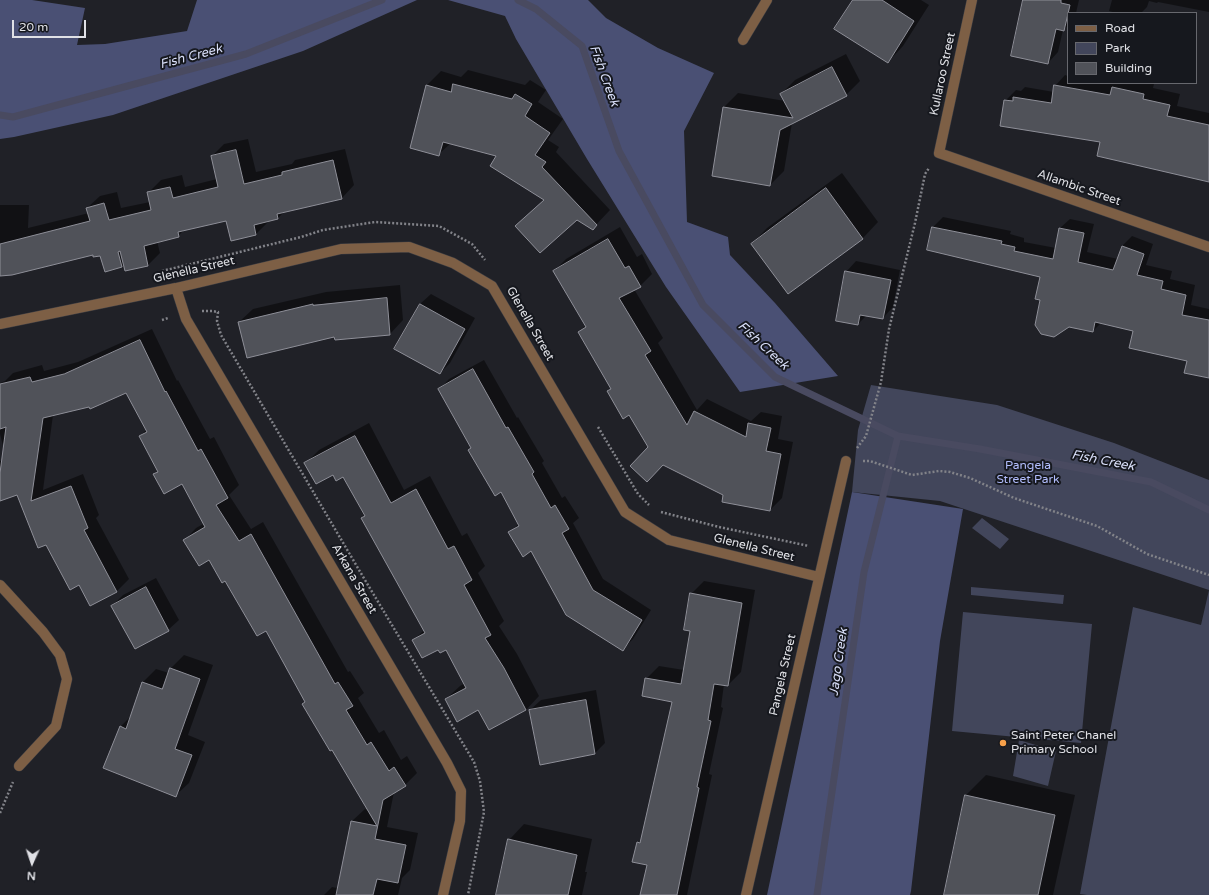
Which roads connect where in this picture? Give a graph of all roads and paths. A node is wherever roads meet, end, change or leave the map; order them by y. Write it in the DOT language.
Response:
graph roads {
  1 [pos="767,0"];
  2 [pos="972,0"];
  3 [pos="743,40"];
  4 [pos="940,153"];
  5 [pos="1209,247"];
  6 [pos="486,261"];
  7 [pos="155,272"];
  8 [pos="176,288"];
  9 [pos="0,324"];
  10 [pos="596,424"];
  11 [pos="866,436"];
  12 [pos="846,461"];
  13 [pos="870,461"];
  14 [pos="651,507"];
  15 [pos="656,511"];
  16 [pos="825,550"];
  17 [pos="1209,575"];
  18 [pos="819,577"];
  19 [pos="0,585"];
  20 [pos="19,766"];
  21 [pos="0,813"];
  22 [pos="443,895"];
  23 [pos="746,895"];
  1 -- 3 [label="street"];
  2 -- 4 [label="street, Kullaroo Street"];
  4 -- 5 [label="street, Allambic Street"];
  4 -- 11 [label="path"];
  6 -- 7 [label="path"];
  8 -- 9 [label="street, Glenella Street"];
  8 -- 18 [label="street, Glenella Street"];
  8 -- 22 [label="street, Arkana Street"];
  10 -- 14 [label="path"];
  12 -- 16 [label="street, Pangela Street"];
  13 -- 17 [label="path"];
  15 -- 16 [label="path"];
  16 -- 18 [label="street, Pangela Street"];
  18 -- 23 [label="street, Pangela Street"];
  19 -- 20 [label="street"];
  20 -- 21 [label="path"];
}
